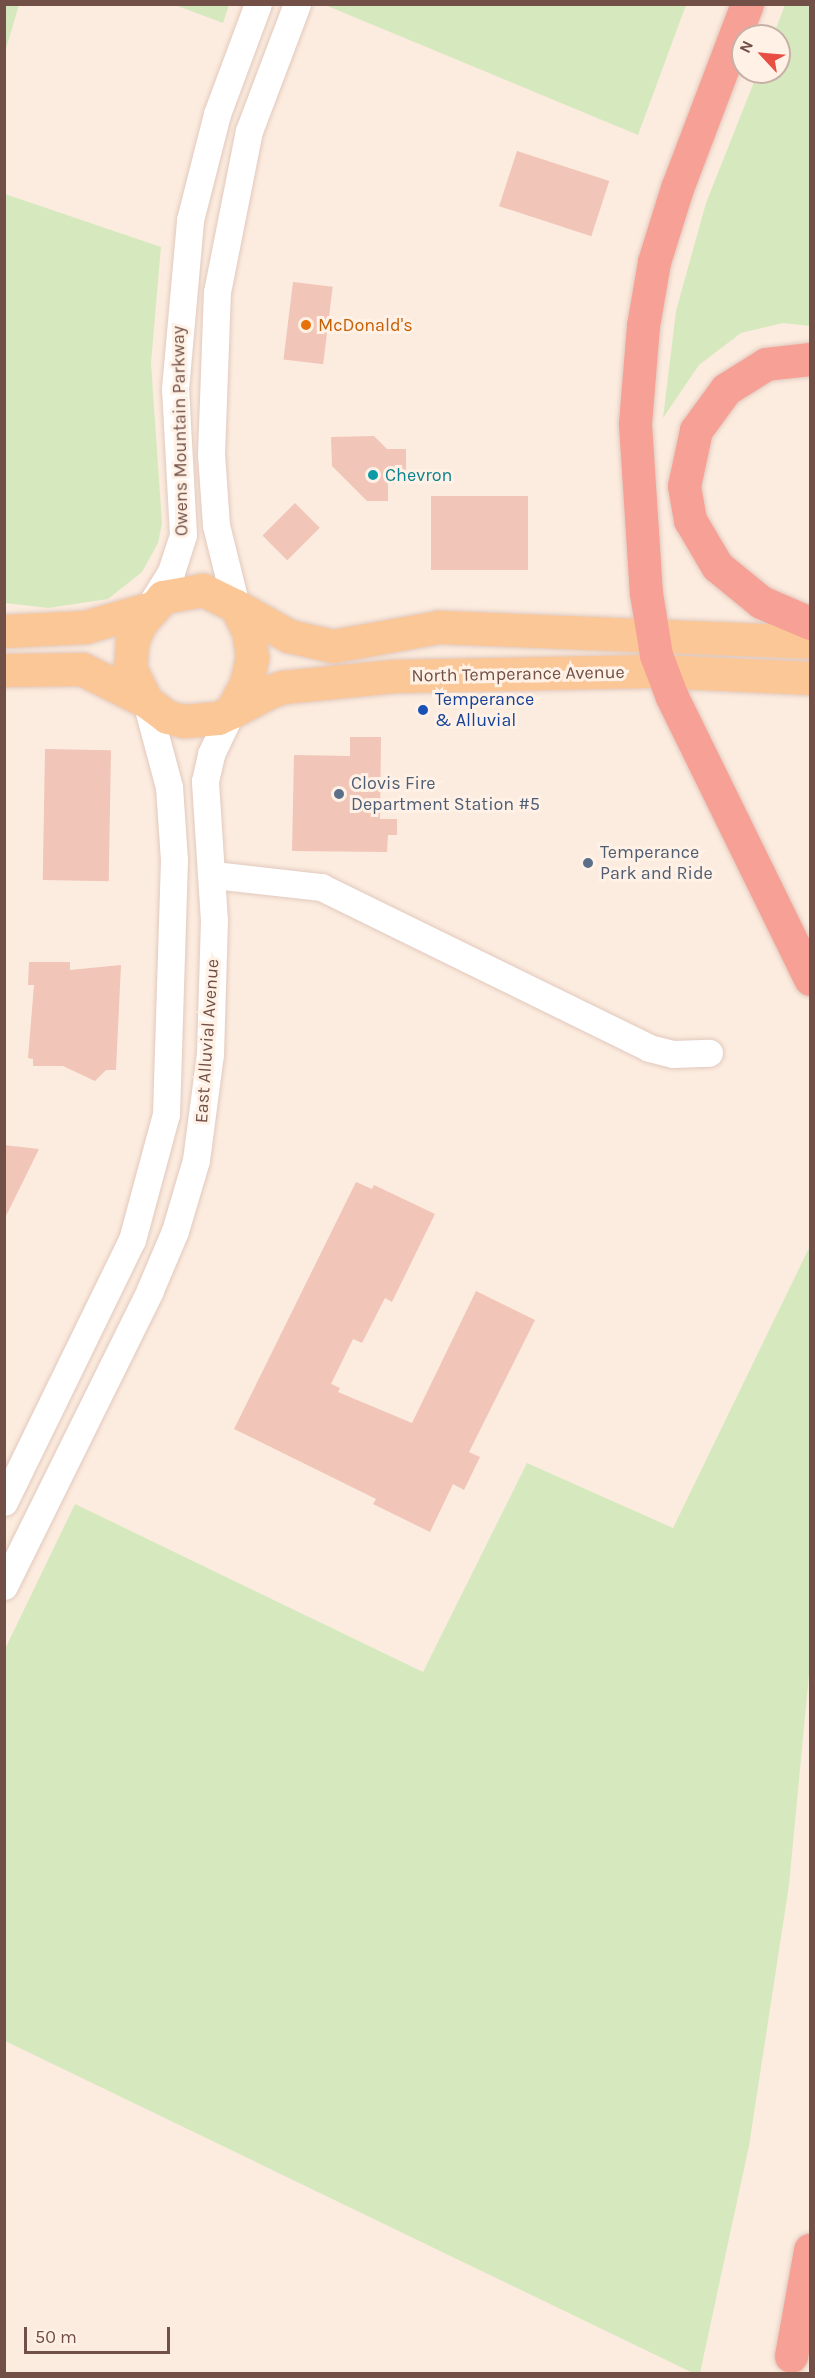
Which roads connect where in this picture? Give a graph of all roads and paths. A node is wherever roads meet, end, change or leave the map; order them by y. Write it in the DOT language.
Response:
graph roads {
  1 [pos="258,4"];
  2 [pos="297,4"];
  3 [pos="747,4"];
  4 [pos="810,359"];
  5 [pos="236,606"];
  6 [pos="148,609"];
  7 [pos="810,623"];
  8 [pos="4,631"];
  9 [pos="652,634"];
  10 [pos="810,642"];
  11 [pos="4,670"];
  12 [pos="661,671"];
  13 [pos="810,678"];
  14 [pos="146,702"];
  15 [pos="231,712"];
  16 [pos="214,875"];
  17 [pos="810,979"];
  18 [pos="709,1053"];
  19 [pos="4,1502"];
  20 [pos="4,1586"];
  21 [pos="810,2250"];
  22 [pos="810,2277"];
  23 [pos="789,2365"];
  1 -- 6 [label="street, Owens Mountain Parkway"];
  2 -- 5 [label="street, Owens Mountain Parkway"];
  3 -- 9 [label="highway"];
  4 -- 7 [label="highway"];
  5 -- 6 [label="main road"];
  5 -- 9 [label="main road"];
  5 -- 15 [label="main road"];
  6 -- 8 [label="main road"];
  6 -- 14 [label="main road"];
  9 -- 10 [label="main road"];
  9 -- 12 [label="highway"];
  11 -- 14 [label="main road"];
  12 -- 13 [label="main road, North Temperance Avenue"];
  12 -- 15 [label="main road, North Temperance Avenue"];
  12 -- 17 [label="highway"];
  14 -- 15 [label="main road"];
  14 -- 19 [label="street, East Alluvial Avenue"];
  15 -- 16 [label="street, East Alluvial Avenue"];
  16 -- 18 [label="street"];
  16 -- 20 [label="street, East Alluvial Avenue"];
  21 -- 23 [label="highway"];
  22 -- 23 [label="highway"];
}
